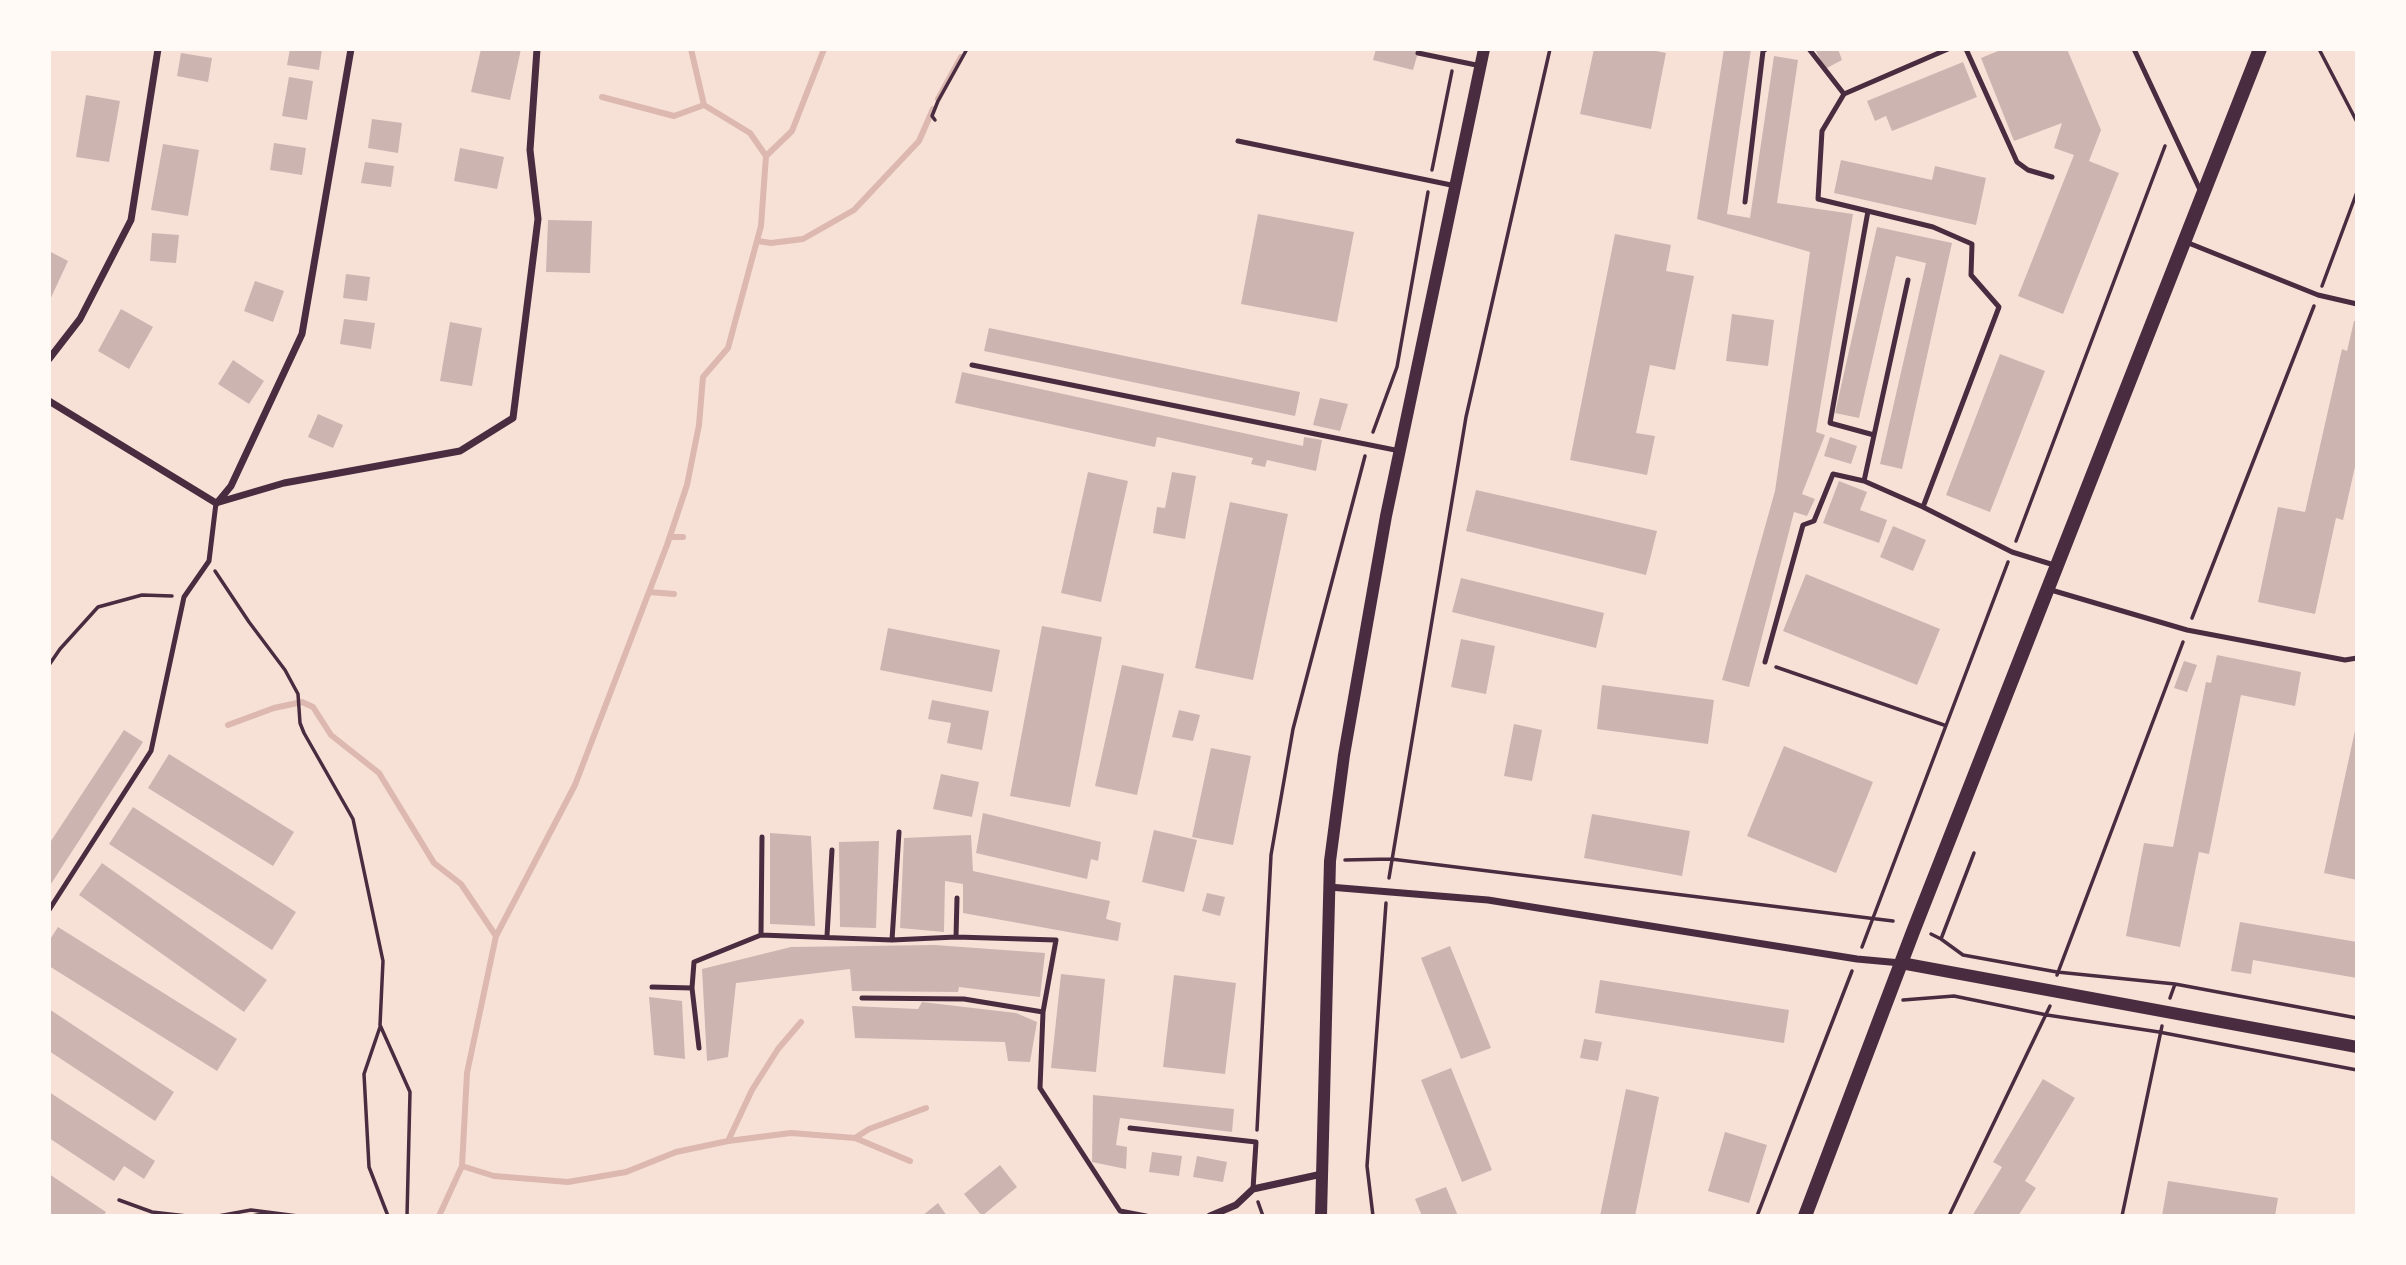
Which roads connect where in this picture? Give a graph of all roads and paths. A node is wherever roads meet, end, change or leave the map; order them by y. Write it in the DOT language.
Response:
graph roads {
  1 [pos="158,49"];
  2 [pos="351,49"];
  3 [pos="537,49"];
  4 [pos="967,49"];
  5 [pos="1484,49"];
  6 [pos="1550,49"];
  7 [pos="1766,49"];
  8 [pos="1809,49"];
  9 [pos="1948,49"];
  10 [pos="1966,49"];
  11 [pos="2134,49"];
  12 [pos="2260,49"];
  13 [pos="2319,49"];
  14 [pos="1418,53"];
  15 [pos="1481,66"];
  16 [pos="1844,94"];
  17 [pos="935,120"];
  18 [pos="2357,122"];
  19 [pos="1238,141"];
  20 [pos="2052,177"];
  21 [pos="1456,186"];
  22 [pos="2357,192"];
  23 [pos="2203,196"];
  24 [pos="1745,202"];
  25 [pos="1868,211"];
  26 [pos="2185,242"];
  27 [pos="1908,280"];
  28 [pos="2318,295"];
  29 [pos="2357,304"];
  30 [pos="49,359"];
  31 [pos="972,365"];
  32 [pos="49,401"];
  33 [pos="1874,435"];
  34 [pos="1400,451"];
  35 [pos="1864,481"];
  36 [pos="216,503"];
  37 [pos="1923,507"];
  38 [pos="209,561"];
  39 [pos="2057,566"];
  40 [pos="2048,589"];
  41 [pos="184,597"];
  42 [pos="2187,630"];
  43 [pos="2357,657"];
  44 [pos="1765,663"];
  45 [pos="49,665"];
  46 [pos="1945,725"];
  47 [pos="900,832"];
  48 [pos="762,836"];
  49 [pos="832,850"];
  50 [pos="1974,853"];
  51 [pos="1271,855"];
  52 [pos="1391,859"];
  53 [pos="1345,860"];
  54 [pos="1329,887"];
  55 [pos="1387,893"];
  56 [pos="957,898"];
  57 [pos="49,910"];
  58 [pos="1893,921"];
  59 [pos="1931,934"];
  60 [pos="761,935"];
  61 [pos="827,936"];
  62 [pos="957,937"];
  63 [pos="1941,939"];
  64 [pos="892,940"];
  65 [pos="1857,959"];
  66 [pos="1901,963"];
  67 [pos="2057,972"];
  68 [pos="2175,984"];
  69 [pos="652,987"];
  70 [pos="692,988"];
  71 [pos="2054,993"];
  72 [pos="862,998"];
  73 [pos="1887,1001"];
  74 [pos="2168,1002"];
  75 [pos="1043,1012"];
  76 [pos="2047,1015"];
  77 [pos="2357,1018"];
  78 [pos="380,1025"];
  79 [pos="2162,1026"];
  80 [pos="2159,1032"];
  81 [pos="2357,1047"];
  82 [pos="699,1048"];
  83 [pos="2357,1070"];
  84 [pos="1130,1128"];
  85 [pos="1256,1142"];
  86 [pos="1322,1174"];
  87 [pos="1253,1189"];
  88 [pos="119,1200"];
  89 [pos="273,1212"];
  90 [pos="187,1216"];
  91 [pos="218,1216"];
  92 [pos="251,1216"];
  93 [pos="298,1216"];
  94 [pos="388,1216"];
  95 [pos="407,1216"];
  96 [pos="1146,1216"];
  97 [pos="1210,1216"];
  98 [pos="1321,1216"];
  99 [pos="1373,1216"];
  100 [pos="1757,1216"];
  101 [pos="1805,1216"];
  102 [pos="1950,1216"];
  103 [pos="2122,1216"];
  1 -- 30 [label="street"];
  2 -- 36 [label="street"];
  3 -- 36 [label="street"];
  4 -- 17 [label="path"];
  5 -- 15 [label="street"];
  6 -- 52 [label="path"];
  7 -- 24 [label="lane"];
  8 -- 16 [label="lane"];
  9 -- 16 [label="lane"];
  10 -- 20 [label="lane"];
  11 -- 23 [label="lane"];
  12 -- 23 [label="main road"];
  13 -- 18 [label="path"];
  14 -- 15 [label="lane"];
  15 -- 21 [label="street"];
  16 -- 25 [label="lane"];
  19 -- 21 [label="lane"];
  21 -- 34 [label="street"];
  22 -- 28 [label="path"];
  23 -- 26 [label="main road"];
  25 -- 33 [label="lane"];
  25 -- 37 [label="lane"];
  26 -- 28 [label="lane"];
  26 -- 39 [label="main road"];
  27 -- 33 [label="lane"];
  28 -- 29 [label="lane"];
  28 -- 42 [label="path"];
  31 -- 34 [label="lane"];
  32 -- 36 [label="street"];
  33 -- 35 [label="lane"];
  34 -- 54 [label="street"];
  35 -- 37 [label="lane"];
  35 -- 44 [label="lane"];
  36 -- 38 [label="lane"];
  37 -- 39 [label="lane"];
  38 -- 41 [label="lane"];
  38 -- 78 [label="path"];
  39 -- 40 [label="main road"];
  40 -- 42 [label="lane"];
  40 -- 66 [label="main road"];
  41 -- 45 [label="path"];
  41 -- 57 [label="lane"];
  42 -- 43 [label="lane"];
  42 -- 67 [label="path"];
  44 -- 46 [label="path"];
  47 -- 64 [label="lane"];
  48 -- 60 [label="lane"];
  49 -- 61 [label="lane"];
  50 -- 63 [label="path"];
  51 -- 85 [label="path"];
  52 -- 53 [label="path"];
  52 -- 55 [label="path"];
  52 -- 58 [label="path"];
  54 -- 55 [label="street"];
  54 -- 86 [label="street"];
  55 -- 65 [label="street"];
  55 -- 99 [label="path"];
  56 -- 62 [label="lane"];
  59 -- 63 [label="path"];
  60 -- 61 [label="lane"];
  60 -- 70 [label="lane"];
  61 -- 64 [label="lane"];
  62 -- 64 [label="lane"];
  62 -- 75 [label="lane"];
  63 -- 67 [label="path"];
  65 -- 66 [label="street"];
  65 -- 100 [label="path"];
  66 -- 71 [label="street"];
  66 -- 73 [label="main road"];
  67 -- 68 [label="path"];
  67 -- 71 [label="path"];
  68 -- 74 [label="path"];
  68 -- 77 [label="path"];
  69 -- 70 [label="lane"];
  70 -- 82 [label="lane"];
  71 -- 76 [label="path"];
  71 -- 81 [label="street"];
  72 -- 75 [label="lane"];
  73 -- 76 [label="path"];
  73 -- 101 [label="main road"];
  75 -- 96 [label="lane"];
  76 -- 80 [label="path"];
  76 -- 102 [label="path"];
  78 -- 94 [label="path"];
  78 -- 95 [label="path"];
  79 -- 80 [label="path"];
  80 -- 83 [label="path"];
  80 -- 103 [label="path"];
  84 -- 85 [label="lane"];
  85 -- 87 [label="lane"];
  86 -- 87 [label="street"];
  86 -- 98 [label="street"];
  87 -- 97 [label="street"];
  88 -- 90 [label="path"];
  89 -- 91 [label="path"];
  89 -- 92 [label="path"];
  89 -- 93 [label="path"];
}
